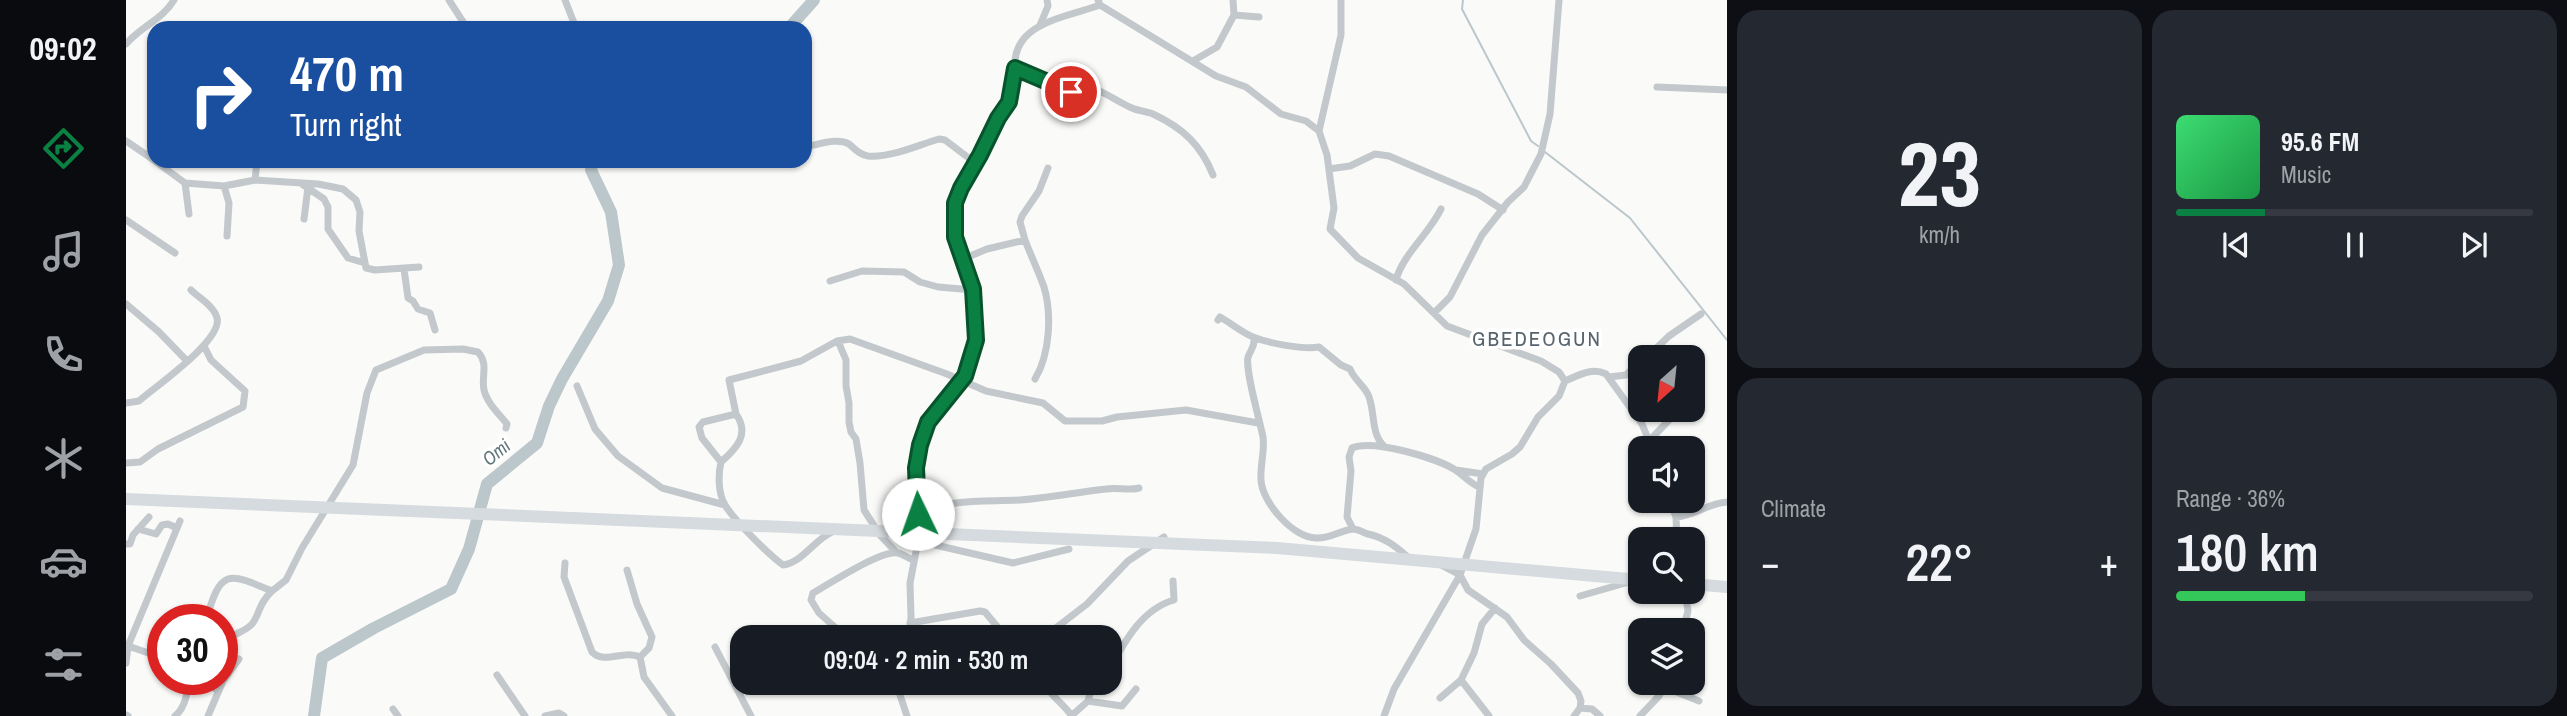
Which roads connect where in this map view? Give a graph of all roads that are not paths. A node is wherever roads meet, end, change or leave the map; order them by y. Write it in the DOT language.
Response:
graph roads {
  1 [pos="174,0"];
  2 [pos="449,0"];
  3 [pos="565,0"];
  4 [pos="1047,0"];
  5 [pos="1233,0"];
  6 [pos="1341,0"];
  7 [pos="1559,0"];
  8 [pos="1099,2"];
  9 [pos="1234,15"];
  10 [pos="1259,18"];
  11 [pos="152,21"];
  12 [pos="462,21"];
  13 [pos="573,21"];
  14 [pos="147,24"];
  15 [pos="1040,25"];
  16 [pos="126,44"];
  17 [pos="1193,61"];
  18 [pos="1015,68"];
  19 [pos="1657,87"];
  20 [pos="1727,90"];
  21 [pos="1319,131"];
  22 [pos="126,141"];
  23 [pos="812,146"];
  24 [pos="147,156"];
  25 [pos="974,162"];
  26 [pos="164,168"];
  27 [pos="256,168"];
  28 [pos="1048,168"];
  29 [pos="1329,169"];
  30 [pos="1213,175"];
  31 [pos="255,180"];
  32 [pos="298,182"];
  33 [pos="185,183"];
  34 [pos="224,186"];
  35 [pos="308,187"];
  36 [pos="1441,209"];
  37 [pos="1503,210"];
  38 [pos="189,214"];
  39 [pos="304,219"];
  40 [pos="126,220"];
  41 [pos="227,236"];
  42 [pos="1025,240"];
  43 [pos="175,253"];
  44 [pos="963,259"];
  45 [pos="365,263"];
  46 [pos="419,267"];
  47 [pos="404,270"];
  48 [pos="1396,280"];
  49 [pos="830,281"];
  50 [pos="973,289"];
  51 [pos="191,290"];
  52 [pos="126,304"];
  53 [pos="1434,313"];
  54 [pos="1700,314"];
  55 [pos="1217,320"];
  56 [pos="435,330"];
  57 [pos="1254,338"];
  58 [pos="838,341"];
  59 [pos="1660,345"];
  60 [pos="204,346"];
  61 [pos="187,361"];
  62 [pos="1628,373"];
  63 [pos="1609,377"];
  64 [pos="1035,379"];
  65 [pos="961,381"];
  66 [pos="1565,381"];
  67 [pos="577,386"];
  68 [pos="126,403"];
  69 [pos="736,414"];
  70 [pos="1668,422"];
  71 [pos="1258,423"];
  72 [pos="506,428"];
  73 [pos="1647,436"];
  74 [pos="1657,436"];
  75 [pos="1384,446"];
  76 [pos="721,461"];
  77 [pos="126,463"];
  78 [pos="1456,470"];
  79 [pos="1483,474"];
  80 [pos="1479,487"];
  81 [pos="1139,488"];
  82 [pos="126,499"];
  83 [pos="1727,502"];
  84 [pos="725,505"];
  85 [pos="1674,513"];
  86 [pos="918,514"];
  87 [pos="149,517"];
  88 [pos="1675,517"];
  89 [pos="1676,527"];
  90 [pos="138,529"];
  91 [pos="1353,529"];
  92 [pos="880,535"];
  93 [pos="1164,537"];
  94 [pos="918,541"];
  95 [pos="126,544"];
  96 [pos="1069,549"];
  97 [pos="896,552"];
  98 [pos="913,560"];
  99 [pos="565,563"];
  100 [pos="627,570"];
  101 [pos="1460,575"];
  102 [pos="1628,579"];
  103 [pos="1173,582"];
  104 [pos="1628,583"];
  105 [pos="1705,585"];
  106 [pos="1727,587"];
  107 [pos="272,591"];
  108 [pos="1580,596"];
  109 [pos="212,604"];
  110 [pos="1495,608"];
  111 [pos="910,623"];
  112 [pos="832,625"];
  113 [pos="996,625"];
  114 [pos="1060,625"];
  115 [pos="238,632"];
  116 [pos="127,645"];
  117 [pos="715,647"];
  118 [pos="1122,649"];
  119 [pos="147,652"];
  120 [pos="640,657"];
  121 [pos="126,663"];
  122 [pos="497,675"];
  123 [pos="1461,680"];
  124 [pos="1136,689"];
  125 [pos="186,695"];
  126 [pos="216,695"];
  127 [pos="900,695"];
  128 [pos="1053,695"];
  129 [pos="1090,695"];
  130 [pos="1660,695"];
  131 [pos="1684,695"];
  132 [pos="1440,698"];
  133 [pos="1088,701"];
  134 [pos="1699,701"];
  135 [pos="1583,705"];
  136 [pos="181,715"];
  137 [pos="1071,715"];
  138 [pos="208,716"];
  139 [pos="525,716"];
  140 [pos="545,716"];
  141 [pos="564,716"];
  142 [pos="672,716"];
  143 [pos="751,716"];
  144 [pos="907,716"];
  145 [pos="1384,716"];
  146 [pos="1489,716"];
  147 [pos="1574,716"];
  148 [pos="1600,716"];
  149 [pos="1640,716"];
  1 -- 11 [label="street"];
  2 -- 12 [label="street"];
  3 -- 13 [label="street"];
  4 -- 15 [label="street"];
  5 -- 9 [label="street"];
  6 -- 21 [label="street"];
  7 -- 37 [label="street"];
  8 -- 15 [label="street"];
  8 -- 17 [label="street"];
  9 -- 10 [label="street"];
  9 -- 17 [label="street"];
  14 -- 16 [label="street"];
  15 -- 18 [label="street"];
  17 -- 21 [label="street"];
  18 -- 25 [label="street"];
  18 -- 30 [label="street"];
  19 -- 20 [label="street"];
  21 -- 29 [label="street"];
  22 -- 24 [label="street"];
  23 -- 25 [label="street"];
  25 -- 44 [label="street"];
  26 -- 33 [label="street"];
  27 -- 31 [label="street"];
  28 -- 42 [label="street"];
  29 -- 37 [label="street"];
  29 -- 48 [label="street"];
  31 -- 32 [label="street"];
  31 -- 34 [label="street"];
  32 -- 35 [label="street"];
  32 -- 45 [label="street"];
  33 -- 34 [label="street"];
  33 -- 38 [label="street"];
  34 -- 41 [label="street"];
  35 -- 39 [label="street"];
  35 -- 45 [label="street"];
  36 -- 48 [label="street"];
  37 -- 53 [label="street"];
  40 -- 43 [label="street"];
  42 -- 44 [label="street"];
  42 -- 64 [label="street"];
  44 -- 50 [label="street"];
  45 -- 47 [label="street"];
  46 -- 47 [label="street"];
  47 -- 56 [label="street"];
  48 -- 53 [label="street"];
  49 -- 50 [label="street"];
  50 -- 65 [label="street"];
  51 -- 60 [label="street"];
  52 -- 61 [label="street"];
  53 -- 66 [label="street"];
  54 -- 59 [label="street"];
  55 -- 57 [label="street"];
  57 -- 71 [label="street"];
  57 -- 75 [label="street"];
  58 -- 65 [label="street"];
  58 -- 69 [label="street"];
  58 -- 92 [label="street"];
  60 -- 61 [label="street"];
  60 -- 77 [label="street"];
  61 -- 68 [label="street"];
  62 -- 63 [label="street"];
  63 -- 66 [label="street"];
  63 -- 73 [label="street"];
  65 -- 71 [label="street"];
  65 -- 86 [label="street"];
  66 -- 79 [label="street"];
  67 -- 84 [label="street"];
  69 -- 76 [label="street"];
  69 -- 76 [label="street"];
  70 -- 74 [label="street"];
  71 -- 91 [label="street"];
  72 -- 107 [label="street"];
  75 -- 78 [label="street"];
  75 -- 91 [label="street"];
  76 -- 84 [label="street"];
  78 -- 79 [label="street"];
  78 -- 80 [label="street"];
  79 -- 80 [label="street"];
  80 -- 101 [label="street"];
  81 -- 86 [label="street"];
  82 -- 102 [label="highway"];
  83 -- 88 [label="street"];
  84 -- 92 [label="street"];
  85 -- 88 [label="street"];
  86 -- 94 [label="street"];
  87 -- 90 [label="street"];
  88 -- 89 [label="street"];
  90 -- 95 [label="street"];
  90 -- 116 [label="street"];
  91 -- 101 [label="street"];
  92 -- 97 [label="street"];
  93 -- 114 [label="street"];
  94 -- 96 [label="street"];
  94 -- 98 [label="street"];
  97 -- 98 [label="street"];
  97 -- 112 [label="street"];
  98 -- 111 [label="street"];
  99 -- 120 [label="street"];
  100 -- 120 [label="street"];
  101 -- 110 [label="street"];
  101 -- 145 [label="street"];
  103 -- 118 [label="street"];
  104 -- 108 [label="street"];
  105 -- 106 [label="highway"];
  107 -- 109 [label="street"];
  107 -- 115 [label="street"];
  110 -- 123 [label="street"];
  110 -- 135 [label="street"];
  111 -- 113 [label="street"];
  116 -- 119 [label="street"];
  116 -- 121 [label="street"];
  117 -- 143 [label="street"];
  120 -- 142 [label="street"];
  122 -- 139 [label="street"];
  123 -- 132 [label="street"];
  123 -- 146 [label="street"];
  124 -- 133 [label="street"];
  125 -- 136 [label="street"];
  126 -- 138 [label="street"];
  127 -- 144 [label="street"];
  128 -- 137 [label="street"];
  129 -- 133 [label="street"];
  130 -- 149 [label="street"];
  131 -- 134 [label="street"];
  133 -- 137 [label="street"];
  135 -- 147 [label="street"];
  135 -- 148 [label="street"];
  140 -- 141 [label="street"];
}
